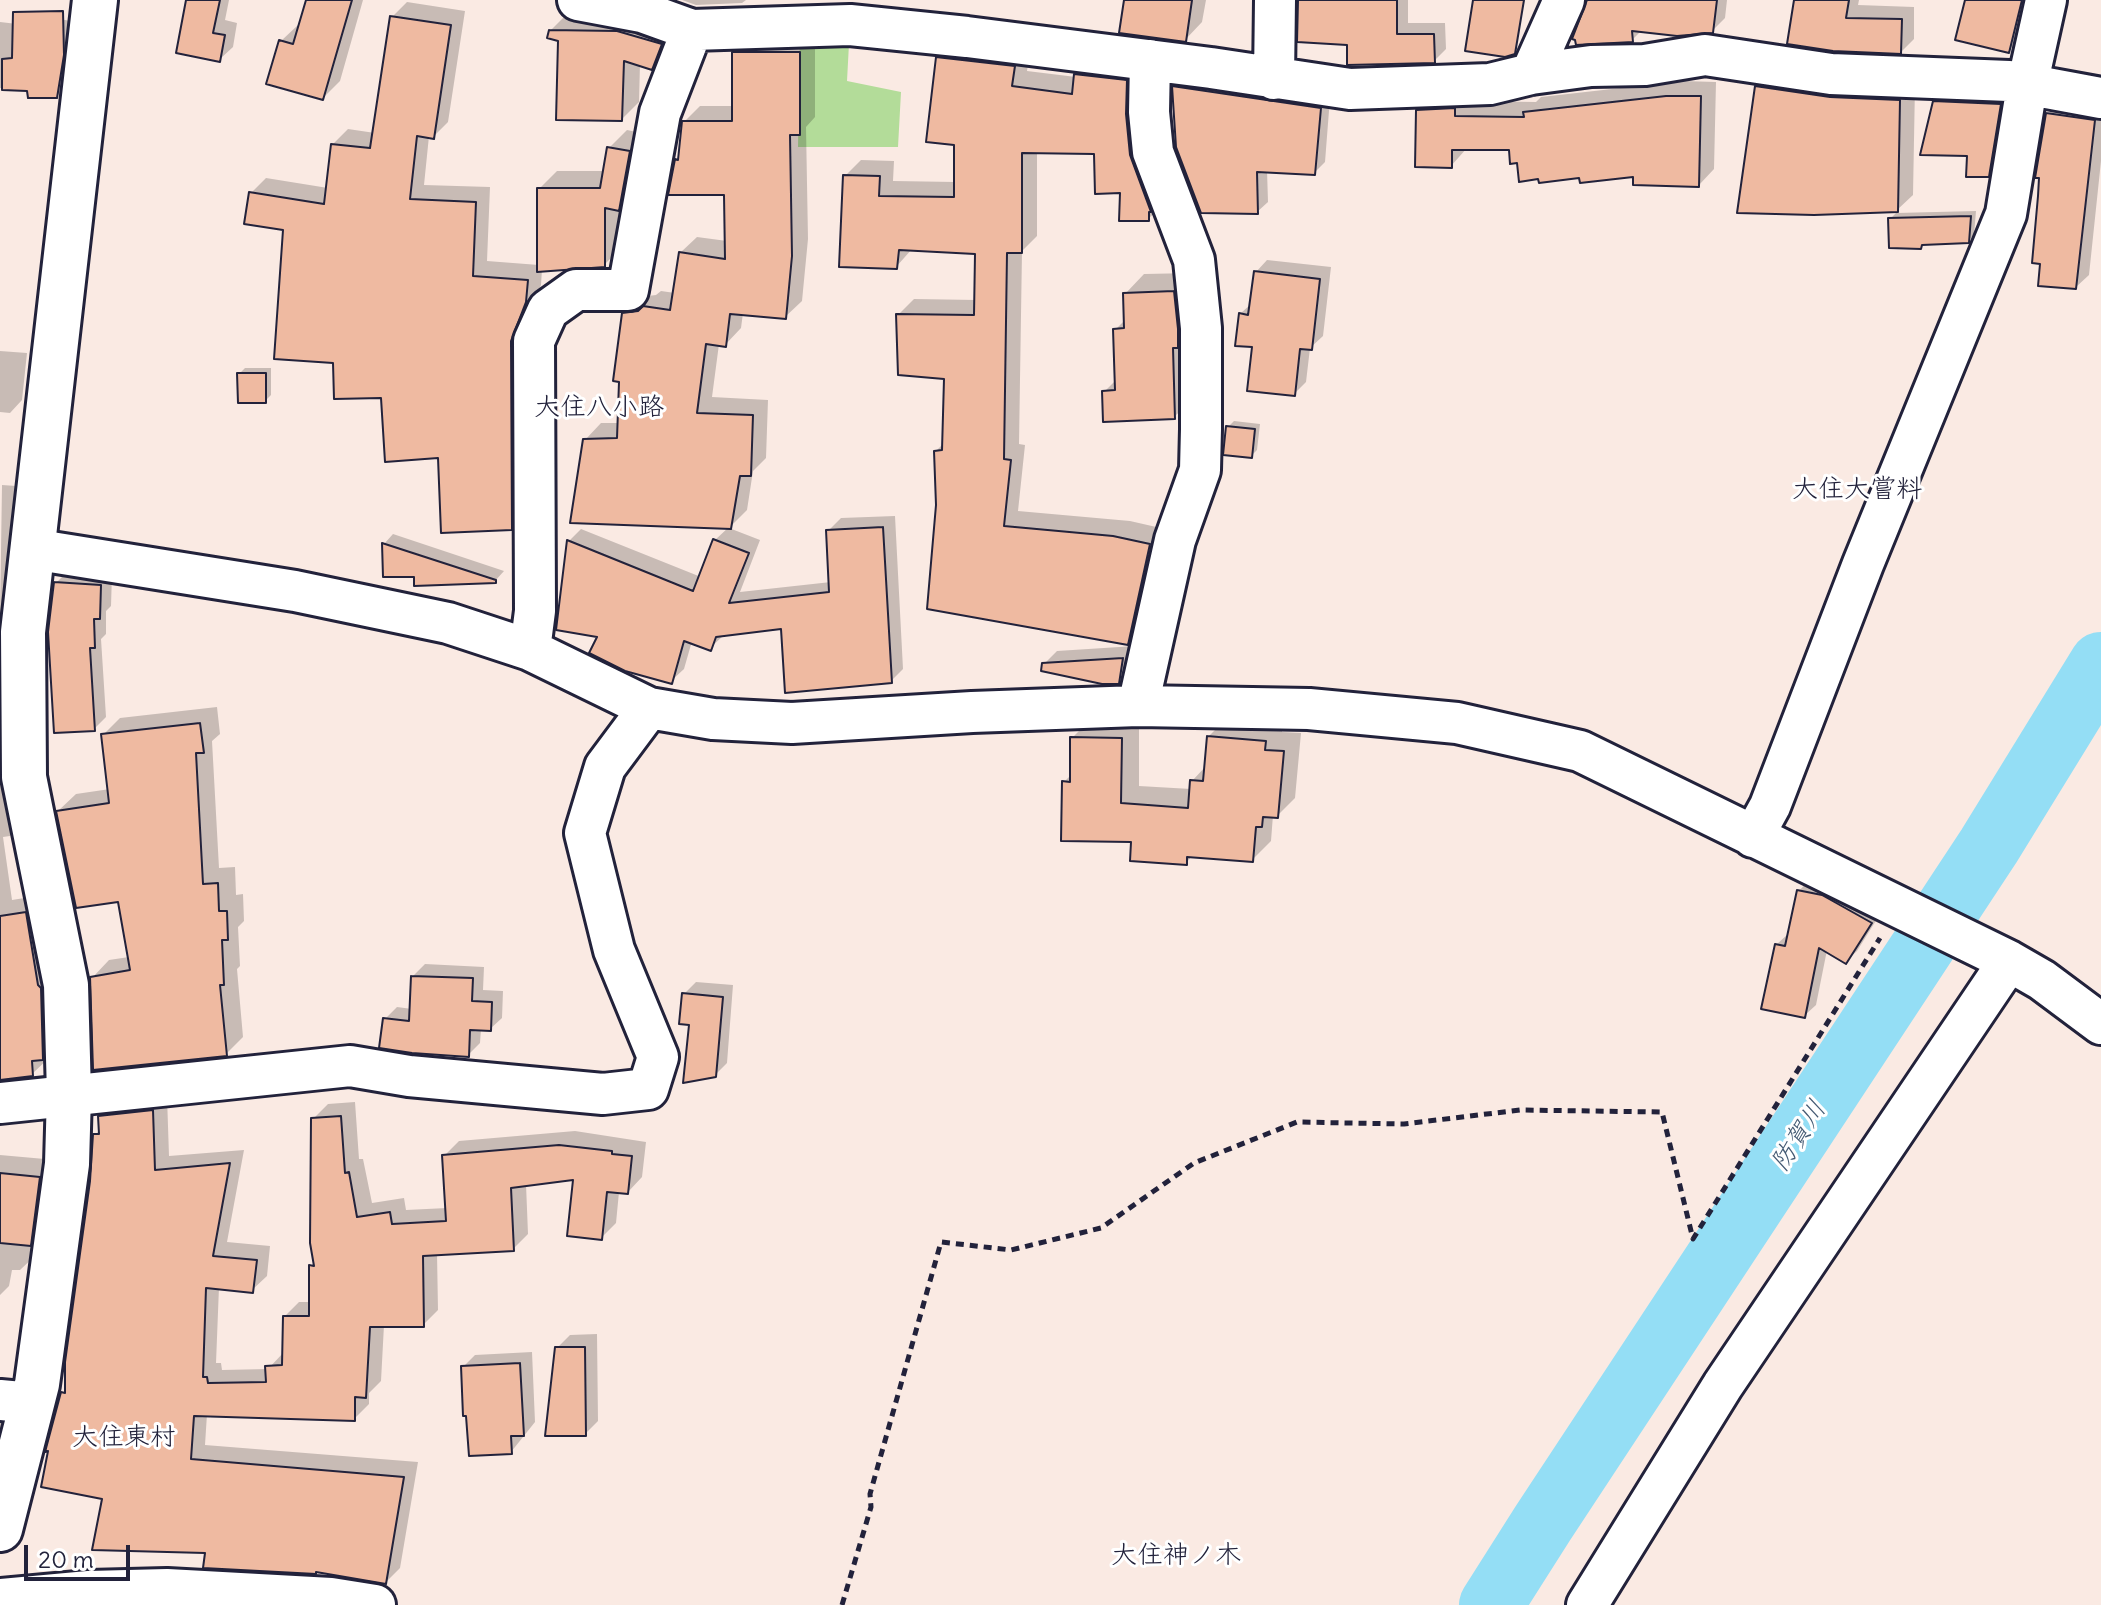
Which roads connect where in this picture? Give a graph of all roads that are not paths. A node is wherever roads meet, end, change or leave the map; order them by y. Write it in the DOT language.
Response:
graph roads {
  1 [pos="95,0"];
  2 [pos="578,0"];
  3 [pos="1275,0"];
  4 [pos="1564,0"];
  5 [pos="2046,0"];
  6 [pos="763,14"];
  7 [pos="692,30"];
  8 [pos="1150,60"];
  9 [pos="1531,74"];
  10 [pos="1274,79"];
  11 [pos="2027,86"];
  12 [pos="2101,98"];
  13 [pos="32,549"];
  14 [pos="530,650"];
  15 [pos="1138,706"];
  16 [pos="649,708"];
  17 [pos="1753,837"];
  18 [pos="2009,961"];
  19 [pos="2101,1024"];
  20 [pos="69,1094"];
  21 [pos="0,1103"];
  22 [pos="16,1402"];
  23 [pos="0,1529"];
  24 [pos="0,1599"];
  25 [pos="375,1605"];
  26 [pos="1587,1605"];
  1 -- 13 [label="street"];
  2 -- 7 [label="street"];
  3 -- 10 [label="street"];
  4 -- 9 [label="street"];
  5 -- 11 [label="street"];
  6 -- 7 [label="street"];
  6 -- 8 [label="street"];
  7 -- 14 [label="street"];
  8 -- 10 [label="street"];
  8 -- 15 [label="street"];
  9 -- 10 [label="street"];
  9 -- 11 [label="street"];
  11 -- 12 [label="street"];
  11 -- 17 [label="street"];
  13 -- 14 [label="street"];
  13 -- 20 [label="street"];
  14 -- 16 [label="street"];
  15 -- 16 [label="street"];
  15 -- 17 [label="street"];
  16 -- 20 [label="street"];
  17 -- 18 [label="street"];
  18 -- 19 [label="street"];
  18 -- 26 [label="street"];
  20 -- 21 [label="street"];
  20 -- 22 [label="street"];
  22 -- 23 [label="street"];
  24 -- 25 [label="street"];
}
